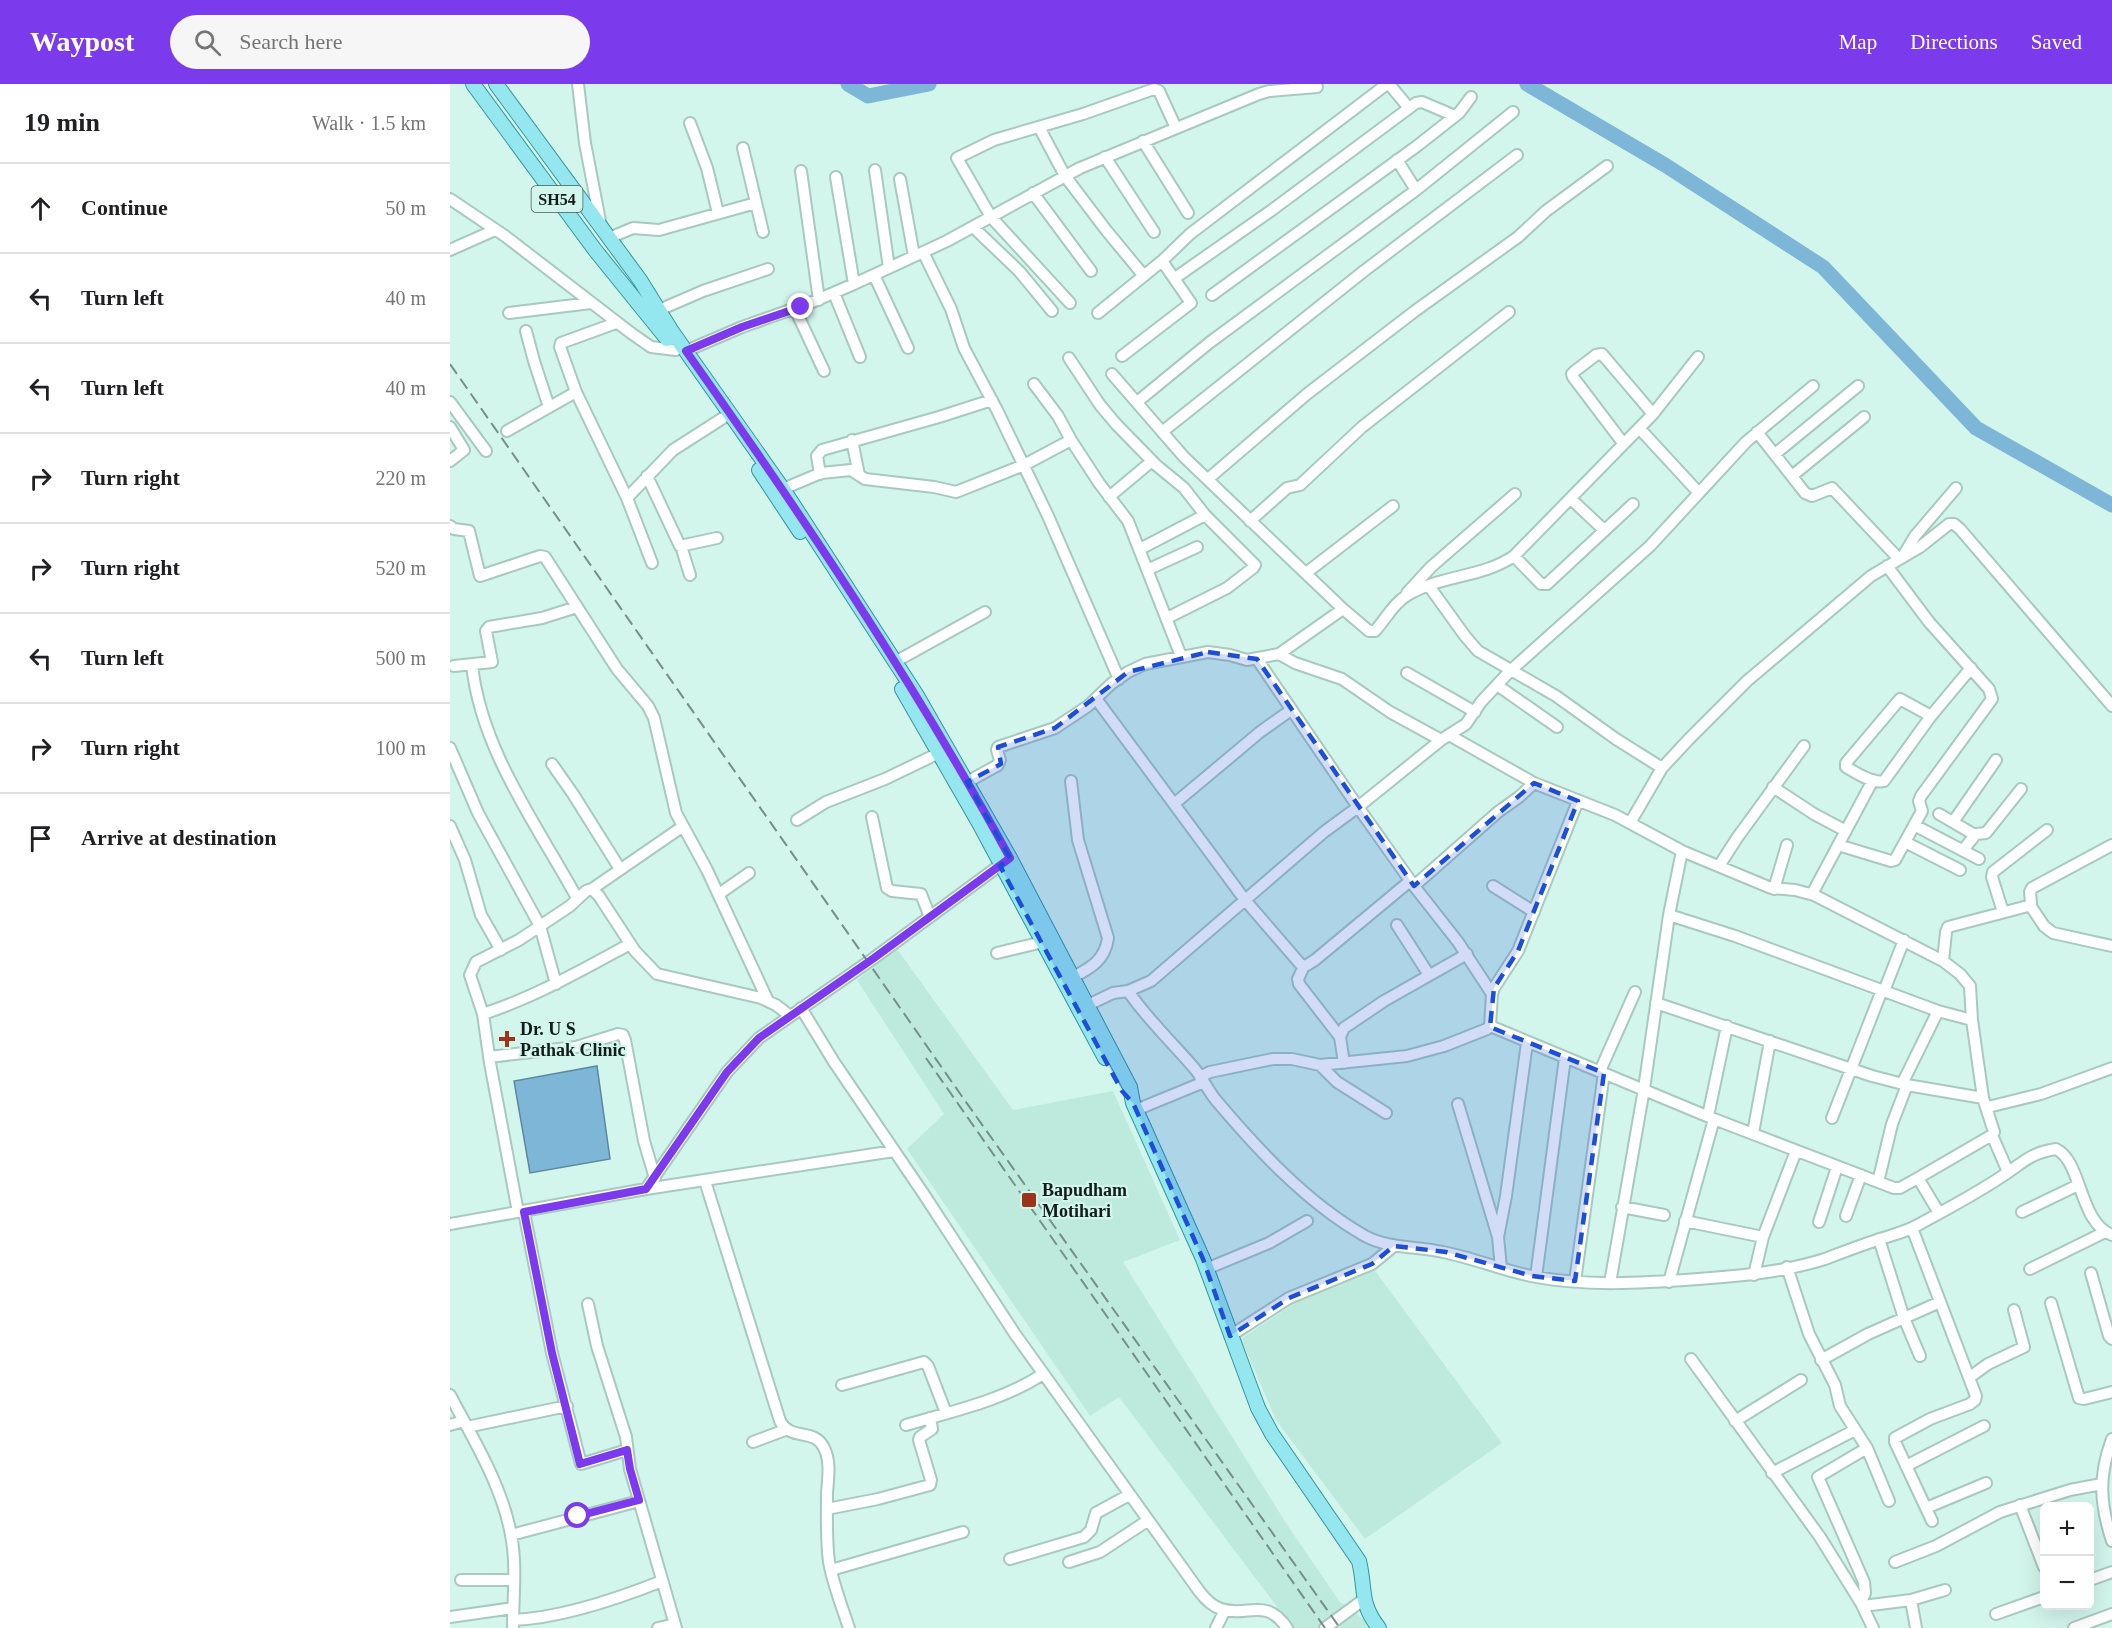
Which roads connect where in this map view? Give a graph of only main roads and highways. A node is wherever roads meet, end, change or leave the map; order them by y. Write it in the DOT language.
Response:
graph roads {
  1 [pos="473,84"];
  2 [pos="483,84"];
  3 [pos="496,84"];
  4 [pos="650,306"];
  5 [pos="681,351"];
  6 [pos="1005,862"];
  7 [pos="1135,1106"];
  8 [pos="1378,1628"];
  1 -- 4 [label="main road, SH54"];
  2 -- 4 [label="main road, SH54"];
  3 -- 4 [label="main road, SH54"];
  4 -- 5 [label="main road"];
  5 -- 6 [label="main road"];
  5 -- 6 [label="main road"];
  6 -- 7 [label="main road"];
  6 -- 7 [label="main road"];
  7 -- 8 [label="main road"];
}
